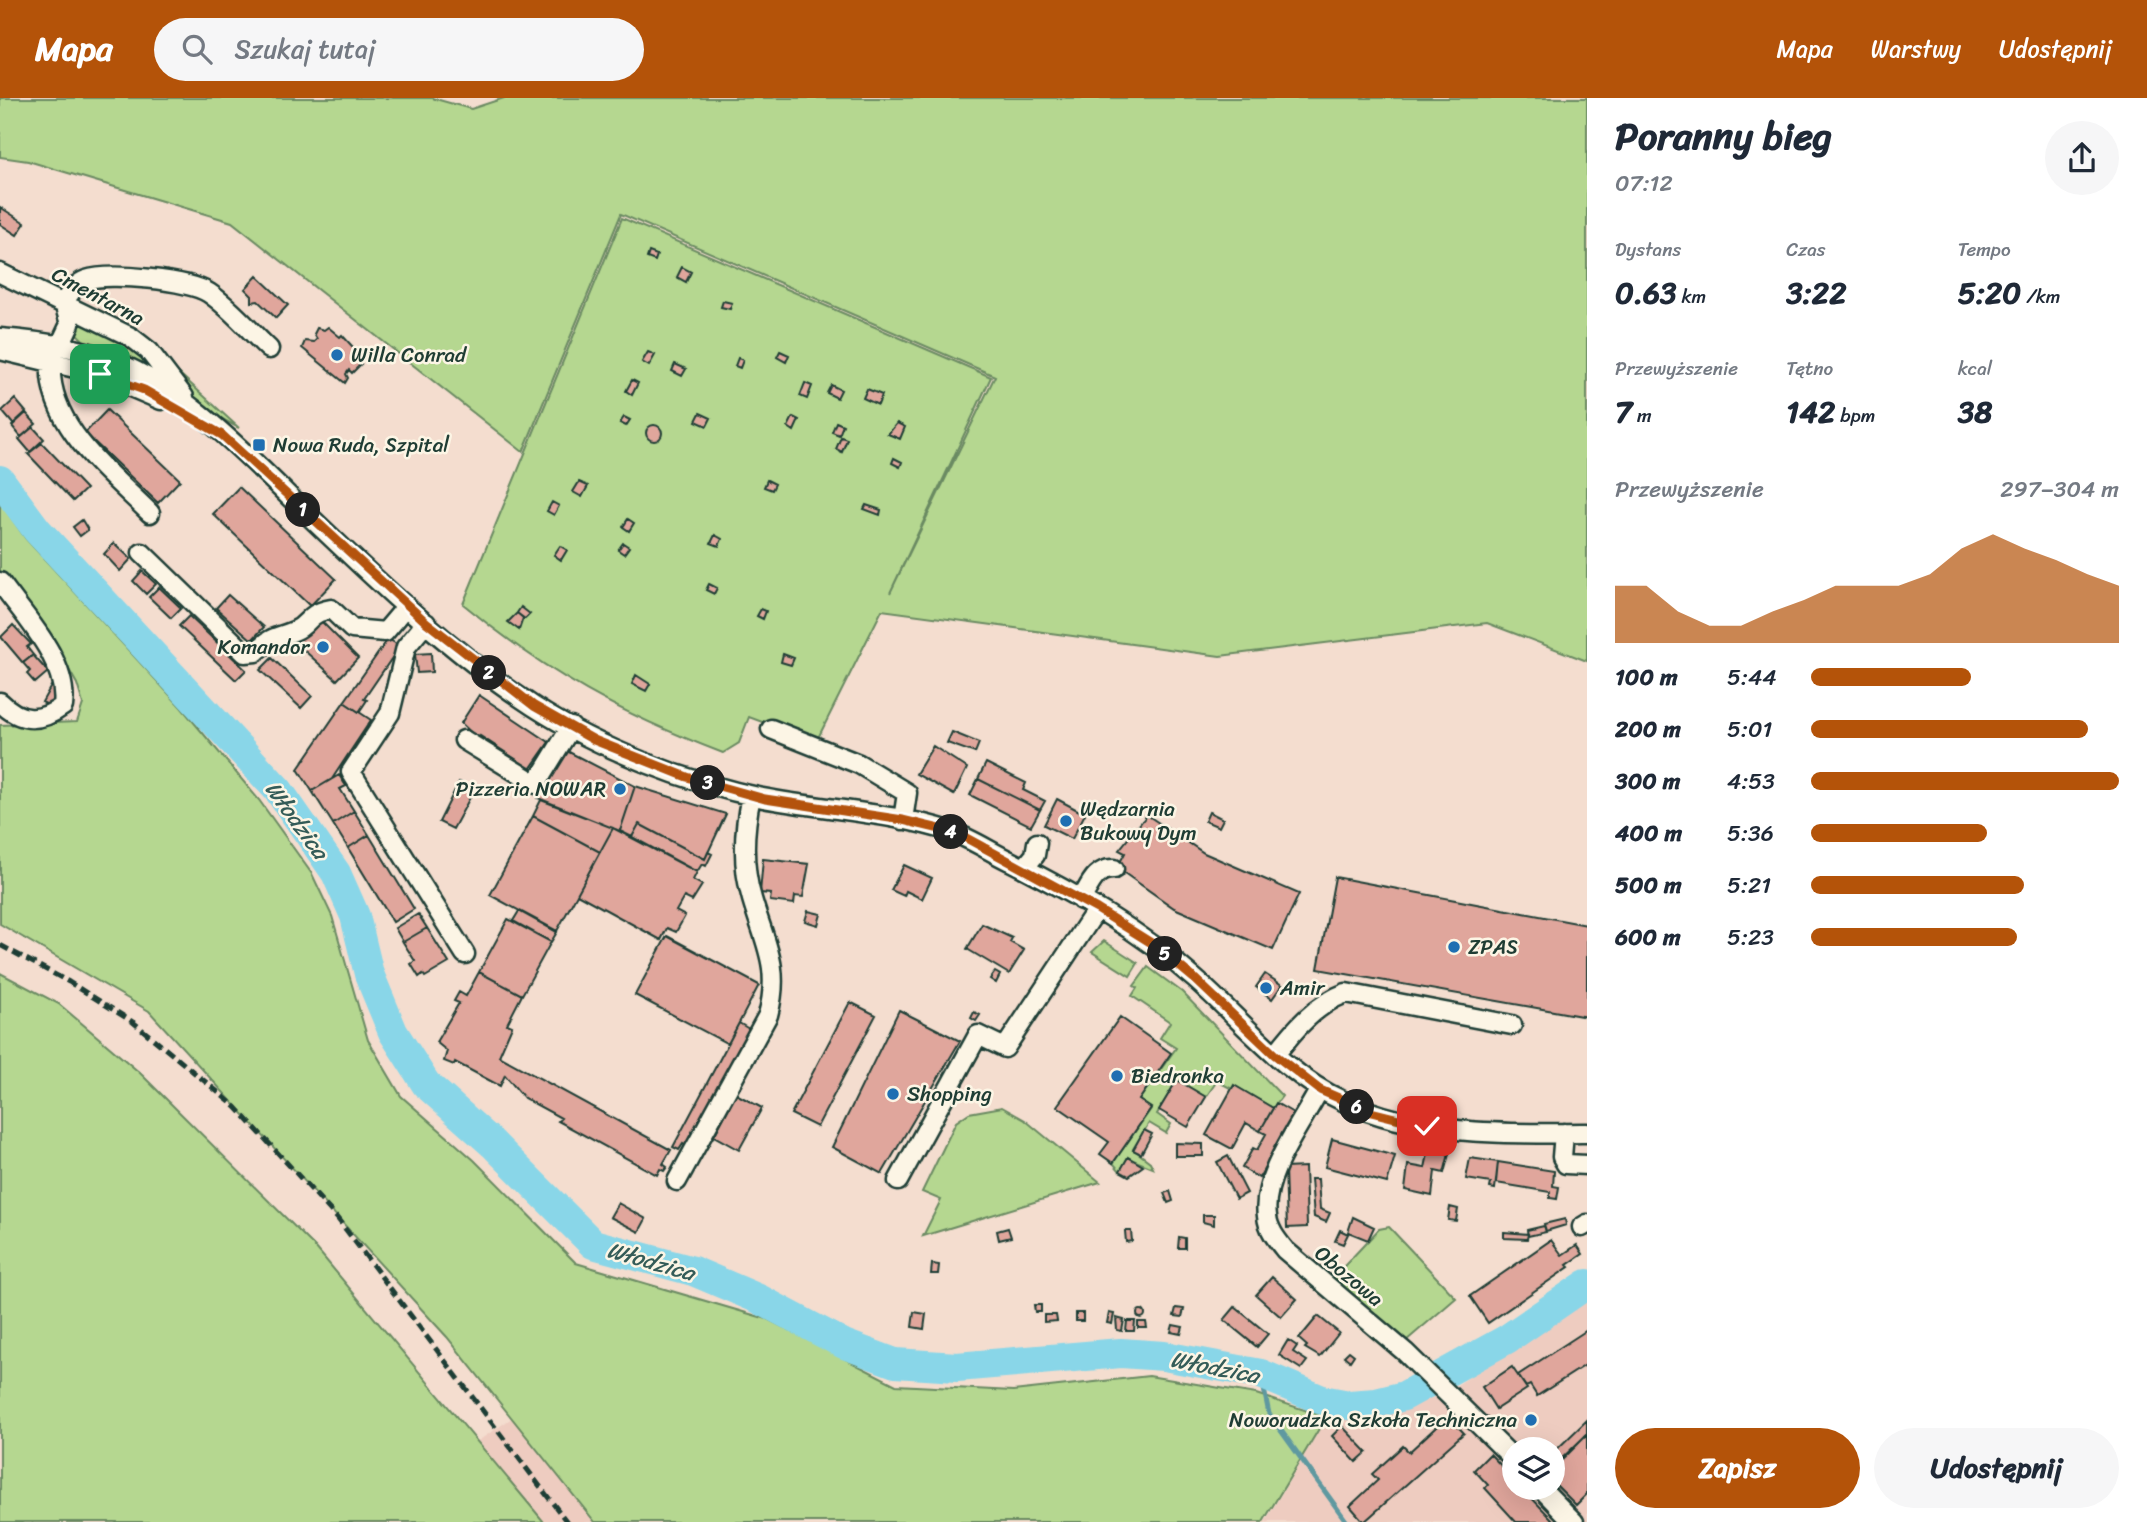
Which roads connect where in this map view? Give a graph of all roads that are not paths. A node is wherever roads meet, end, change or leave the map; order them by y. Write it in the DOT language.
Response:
graph roads {
  1 [pos="0,273"];
  2 [pos="64,303"];
  3 [pos="0,338"];
  4 [pos="0,348"];
  5 [pos="269,349"];
  6 [pos="53,354"];
  7 [pos="190,405"];
  8 [pos="222,435"];
  9 [pos="150,513"];
  10 [pos="142,553"];
  11 [pos="0,582"];
  12 [pos="407,606"];
  13 [pos="426,622"];
  14 [pos="0,702"];
  15 [pos="570,727"];
  16 [pos="771,729"];
  17 [pos="464,740"];
  18 [pos="751,796"];
  19 [pos="903,820"];
  20 [pos="1037,844"];
  21 [pos="1024,868"];
  22 [pos="1114,869"];
  23 [pos="1089,905"];
  24 [pos="466,954"];
  25 [pos="1512,1025"];
  26 [pos="1275,1055"];
  27 [pos="1320,1090"];
  28 [pos="1564,1133"];
  29 [pos="1587,1133"];
  30 [pos="1587,1166"];
  31 [pos="677,1181"];
  32 [pos="898,1181"];
  33 [pos="1502,1447"];
  34 [pos="1553,1500"];
  35 [pos="1574,1522"];
  1 -- 2 [label="street, Cmentarna"];
  2 -- 5 [label="street"];
  2 -- 6 [label="street"];
  2 -- 7 [label="street, Cmentarna"];
  3 -- 6 [label="street"];
  4 -- 6 [label="street"];
  6 -- 7 [label="street"];
  6 -- 8 [label="street"];
  6 -- 9 [label="street"];
  7 -- 8 [label="street"];
  8 -- 12 [label="street"];
  10 -- 12 [label="street"];
  11 -- 14 [label="street"];
  12 -- 13 [label="street"];
  13 -- 15 [label="street"];
  13 -- 24 [label="street"];
  15 -- 17 [label="street"];
  15 -- 18 [label="street"];
  16 -- 19 [label="street"];
  18 -- 19 [label="street"];
  18 -- 31 [label="street"];
  19 -- 21 [label="street"];
  20 -- 21 [label="street"];
  21 -- 23 [label="street"];
  22 -- 23 [label="street"];
  23 -- 26 [label="street"];
  23 -- 32 [label="street"];
  25 -- 26 [label="street"];
  26 -- 27 [label="street"];
  27 -- 28 [label="street"];
  27 -- 33 [label="street, Obozowa"];
  28 -- 29 [label="street"];
  28 -- 30 [label="street"];
  34 -- 35 [label="street"];
}
